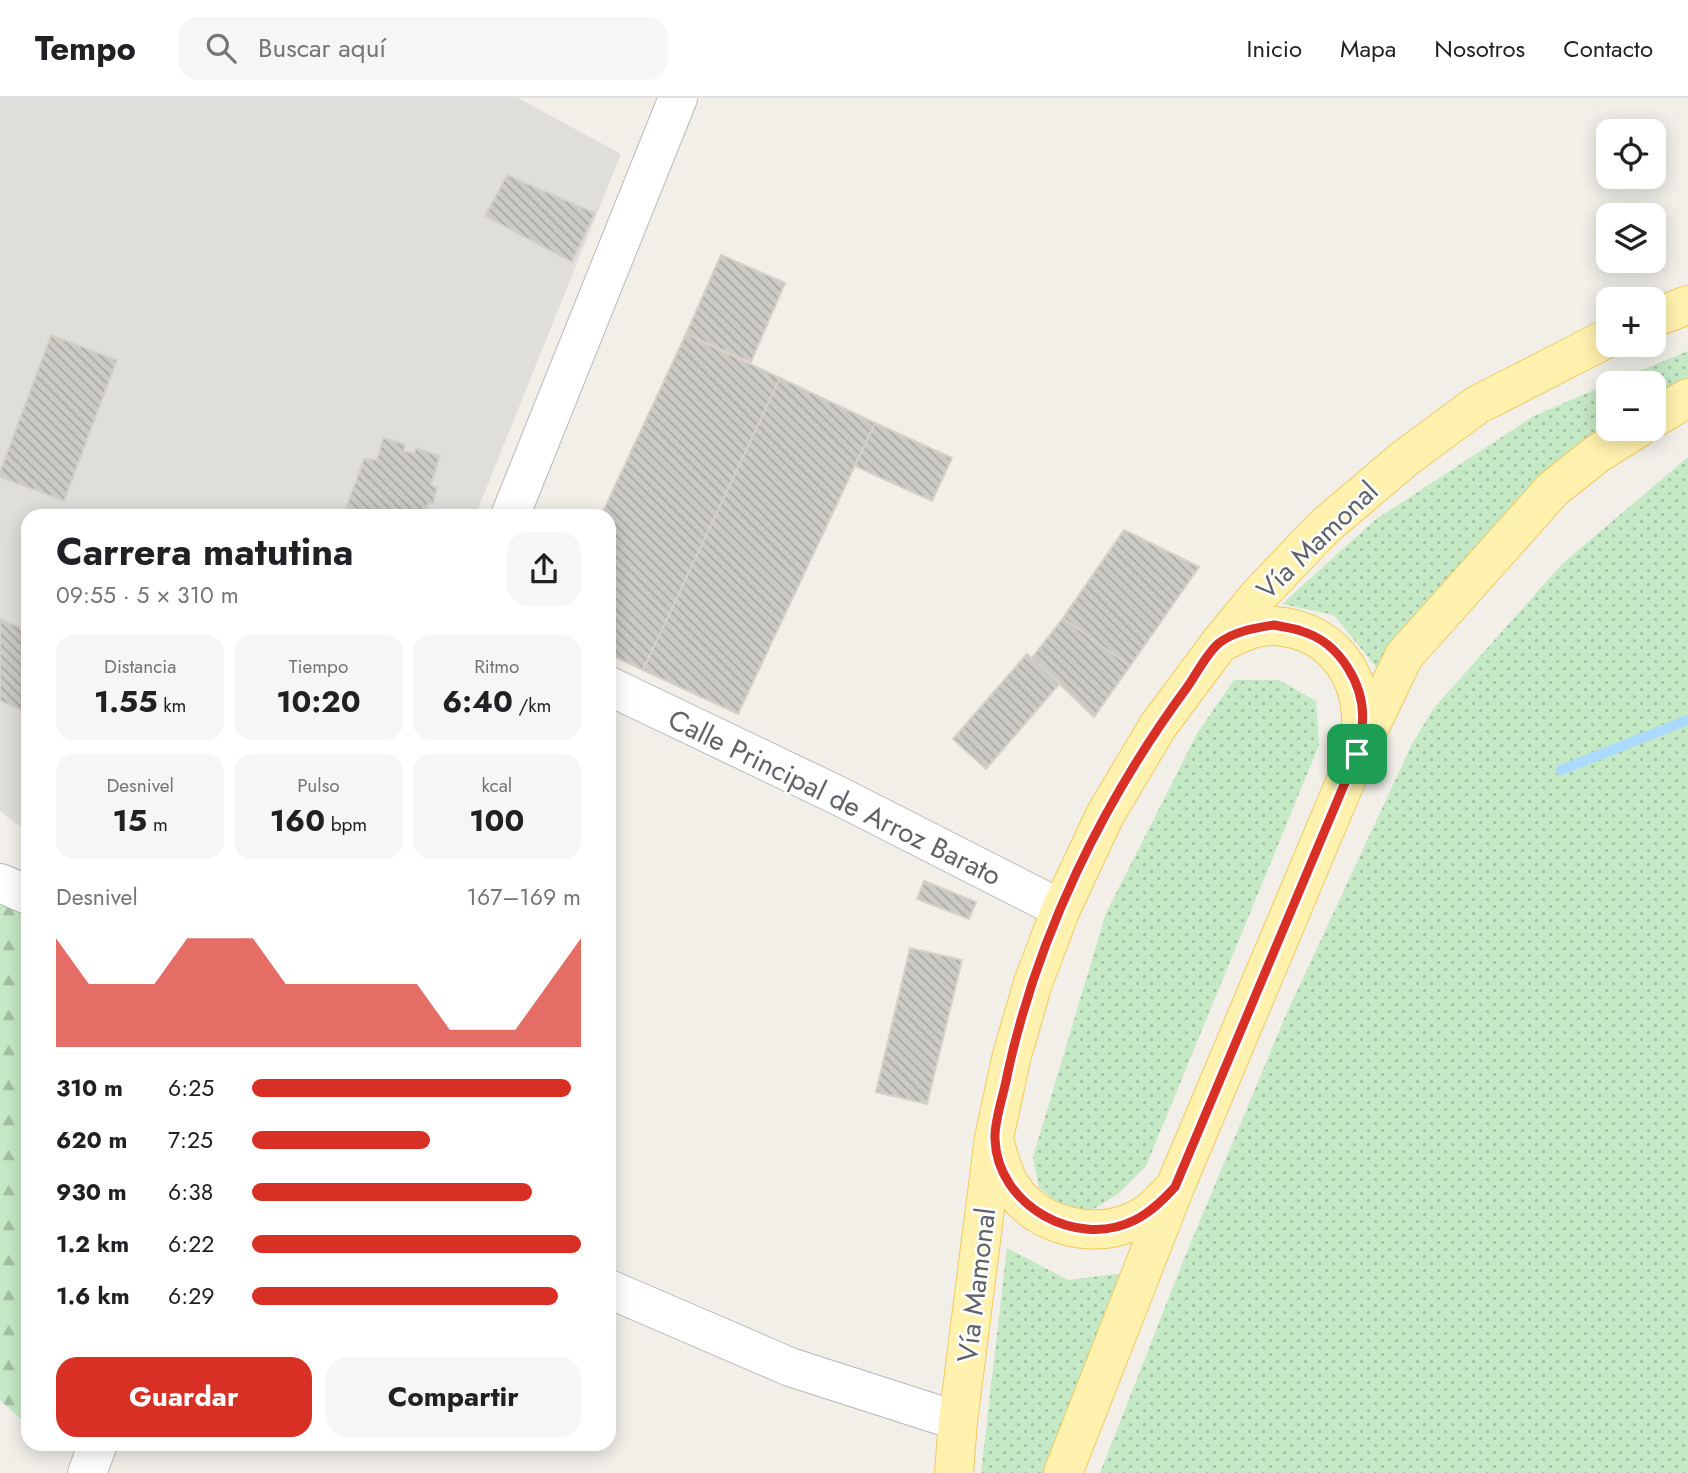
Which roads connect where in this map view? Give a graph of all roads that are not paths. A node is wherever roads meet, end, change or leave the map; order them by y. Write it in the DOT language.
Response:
graph roads {
  1 [pos="678,98"];
  2 [pos="1688,305"];
  3 [pos="1666,313"];
  4 [pos="1596,344"];
  5 [pos="1688,398"];
  6 [pos="1666,411"];
  7 [pos="1618,441"];
  8 [pos="513,509"];
  9 [pos="1219,644"];
  10 [pos="616,689"];
  11 [pos="1357,754"];
  12 [pos="0,883"];
  13 [pos="21,892"];
  14 [pos="1061,909"];
  15 [pos="994,1138"];
  16 [pos="1175,1187"];
  17 [pos="616,1292"];
  18 [pos="958,1421"];
  19 [pos="96,1451"];
  20 [pos="87,1473"];
  21 [pos="954,1473"];
  22 [pos="1063,1473"];
  1 -- 8 [label="street"];
  2 -- 3 [label="main road"];
  4 -- 9 [label="main road, Vía Mamonal"];
  5 -- 6 [label="main road"];
  7 -- 11 [label="main road"];
  9 -- 11 [label="main road"];
  9 -- 14 [label="main road, Vía Mamonal"];
  10 -- 14 [label="street, Calle Principal de Arroz Barato"];
  11 -- 16 [label="main road"];
  12 -- 13 [label="street"];
  14 -- 15 [label="main road, Vía Mamonal"];
  15 -- 16 [label="main road"];
  15 -- 18 [label="main road, Vía Mamonal"];
  16 -- 22 [label="main road"];
  17 -- 18 [label="street"];
  18 -- 21 [label="main road, Vía Mamonal"];
  19 -- 20 [label="street"];
}
